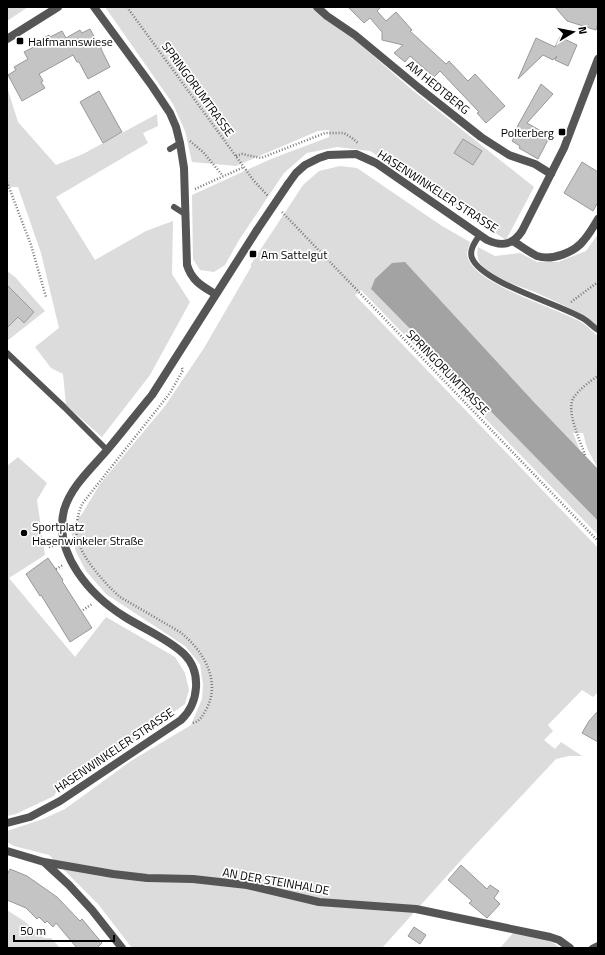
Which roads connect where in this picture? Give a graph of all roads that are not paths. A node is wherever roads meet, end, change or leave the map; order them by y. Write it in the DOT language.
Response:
graph roads {
  1 [pos="58,7"];
  2 [pos="94,7"];
  3 [pos="317,7"];
  4 [pos="7,39"];
  5 [pos="598,59"];
  6 [pos="180,143"];
  7 [pos="170,149"];
  8 [pos="551,174"];
  9 [pos="174,207"];
  10 [pos="185,214"];
  11 [pos="598,219"];
  12 [pos="479,236"];
  13 [pos="513,241"];
  14 [pos="215,294"];
  15 [pos="598,330"];
  16 [pos="7,353"];
  17 [pos="107,450"];
  18 [pos="7,823"];
  19 [pos="7,851"];
  20 [pos="44,862"];
  21 [pos="598,945"];
  22 [pos="122,948"];
  23 [pos="570,948"];
  24 [pos="592,948"];
  1 -- 4 [label="street"];
  2 -- 6 [label="street"];
  3 -- 8 [label="street, AM HEDTBERG"];
  5 -- 8 [label="street"];
  6 -- 7 [label="lane"];
  6 -- 10 [label="street"];
  8 -- 13 [label="street"];
  9 -- 10 [label="lane"];
  10 -- 14 [label="street"];
  11 -- 13 [label="street"];
  12 -- 13 [label="street, HASENWINKELER STRASSE"];
  12 -- 14 [label="street, HASENWINKELER STRASSE, bridge"];
  12 -- 15 [label="lane"];
  14 -- 17 [label="street, HASENWINKELER STRASSE"];
  16 -- 17 [label="lane"];
  17 -- 18 [label="street, HASENWINKELER STRASSE"];
  19 -- 20 [label="street, AN DER STEINHALDE"];
  20 -- 22 [label="street"];
  20 -- 23 [label="street, AN DER STEINHALDE"];
  21 -- 24 [label="lane"];
}
